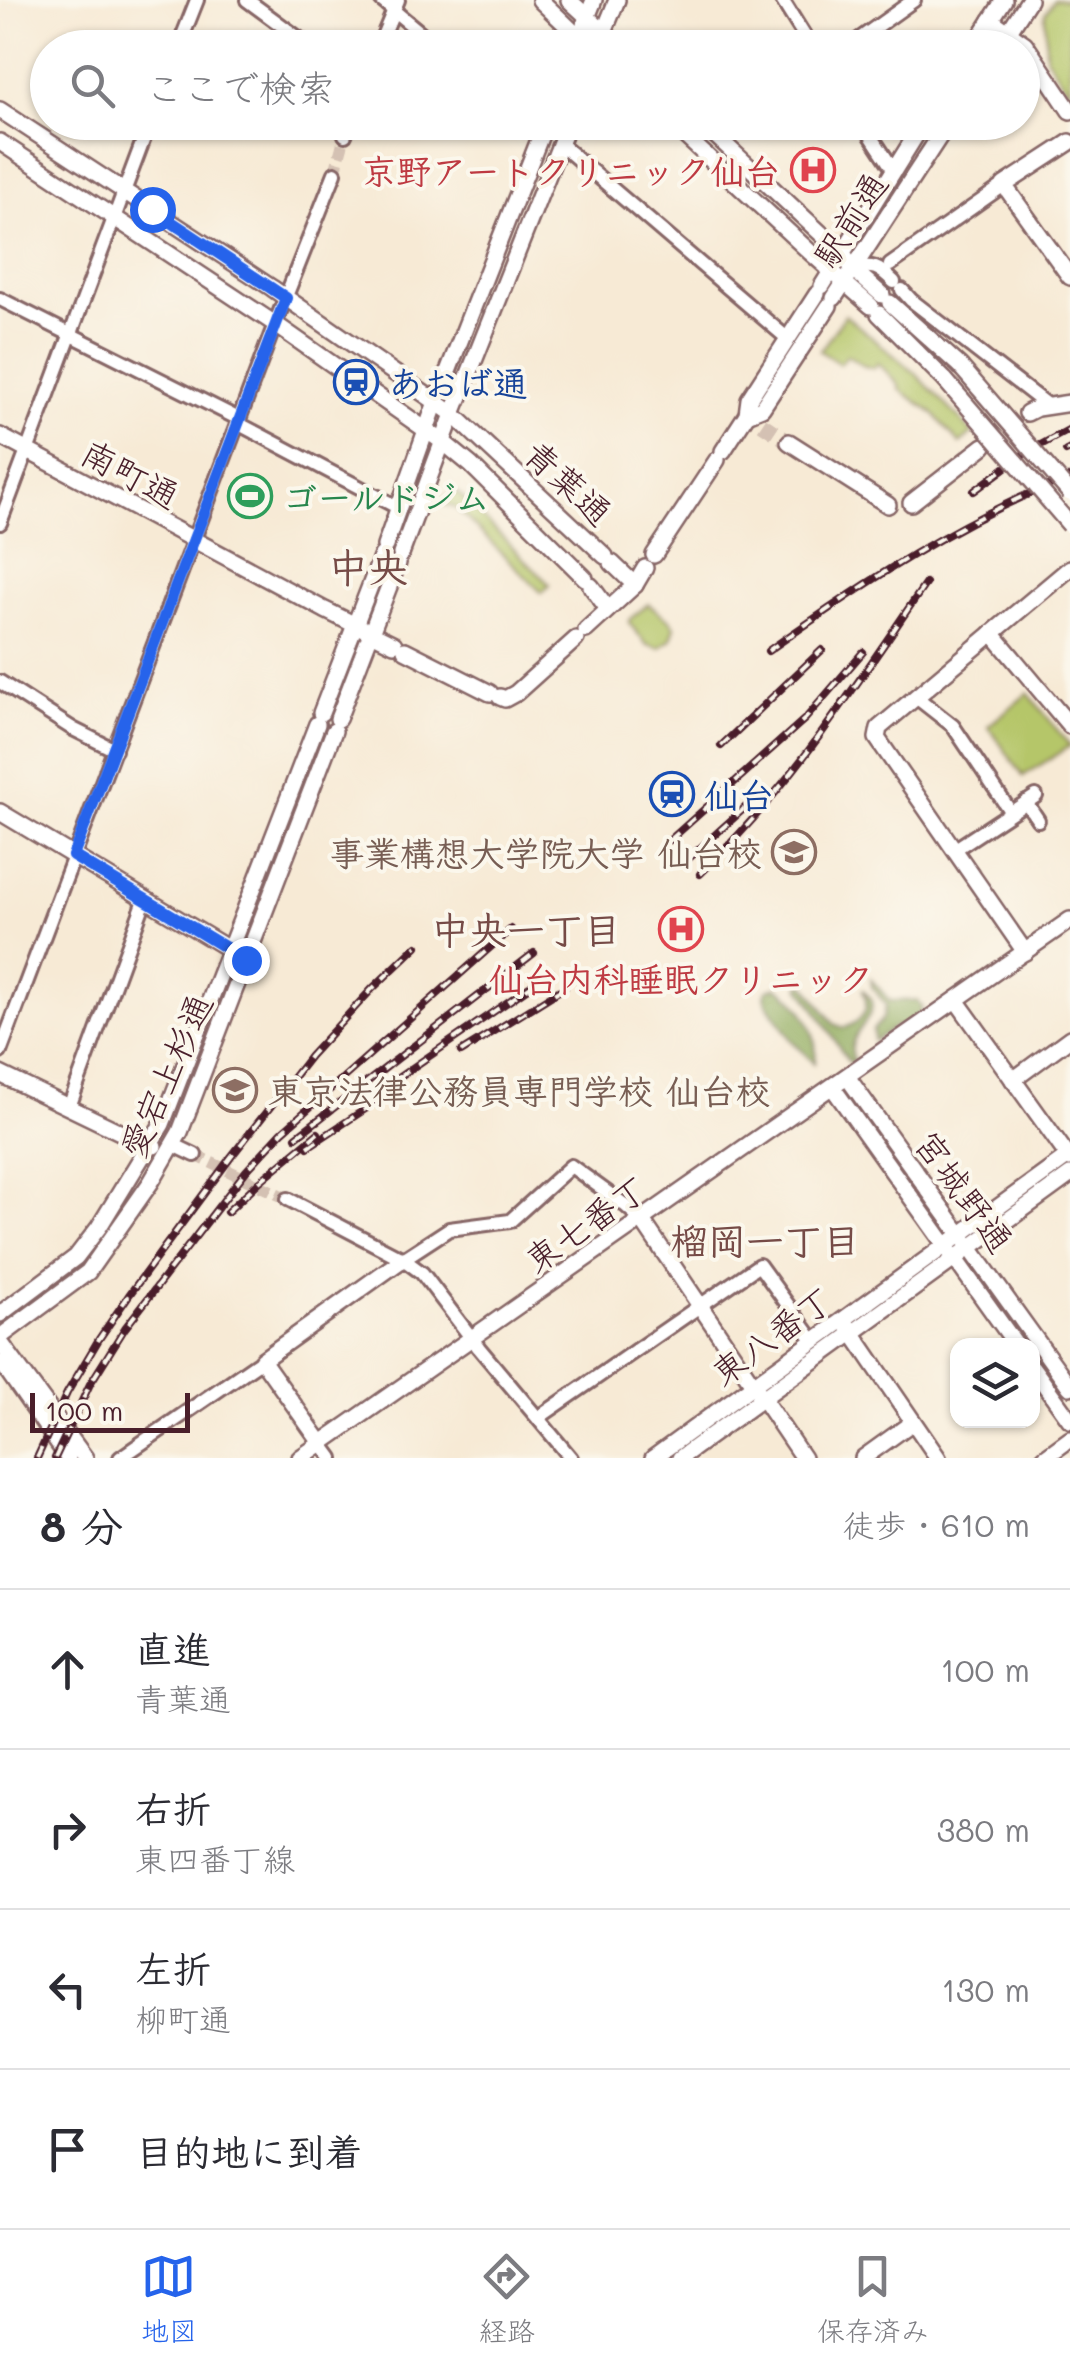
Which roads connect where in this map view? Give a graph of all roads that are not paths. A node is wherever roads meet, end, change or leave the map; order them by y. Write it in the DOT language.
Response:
graph roads {
  1 [pos="197,0"];
  2 [pos="247,0"];
  3 [pos="382,0"];
  4 [pos="540,0"];
  5 [pos="569,0"];
  6 [pos="594,0"];
  7 [pos="617,0"];
  8 [pos="782,0"];
  9 [pos="914,0"];
  10 [pos="1004,0"];
  11 [pos="1029,0"];
  12 [pos="396,5"];
  13 [pos="587,17"];
  14 [pos="991,20"];
  15 [pos="185,30"];
  16 [pos="288,30"];
  17 [pos="386,30"];
  18 [pos="422,30"];
  19 [pos="568,30"];
  20 [pos="584,30"];
  21 [pos="595,30"];
  22 [pos="605,30"];
  23 [pos="801,30"];
  24 [pos="873,30"];
  25 [pos="985,30"];
  26 [pos="1005,30"];
  27 [pos="1009,30"];
  28 [pos="1040,66"];
  29 [pos="0,110"];
  30 [pos="1070,111"];
  31 [pos="30,129"];
  32 [pos="46,140"];
  33 [pos="143,140"];
  34 [pos="535,140"];
  35 [pos="562,140"];
  36 [pos="691,140"];
  37 [pos="719,140"];
  38 [pos="874,140"];
  39 [pos="913,140"];
  40 [pos="935,140"];
  41 [pos="0,142"];
  42 [pos="1070,142"];
  43 [pos="560,144"];
  44 [pos="894,169"];
  45 [pos="336,173"];
  46 [pos="1004,185"];
  47 [pos="124,190"];
  48 [pos="114,218"];
  49 [pos="843,268"];
  50 [pos="886,269"];
  51 [pos="1070,277"];
  52 [pos="825,296"];
  53 [pos="0,298"];
  54 [pos="286,298"];
  55 [pos="881,304"];
  56 [pos="276,324"];
  57 [pos="70,334"];
  58 [pos="788,339"];
  59 [pos="436,402"];
  60 [pos="1070,403"];
  61 [pos="1048,406"];
  62 [pos="453,414"];
  63 [pos="747,414"];
  64 [pos="1027,414"];
  65 [pos="240,422"];
  66 [pos="762,424"];
  67 [pos="427,430"];
  68 [pos="0,436"];
  69 [pos="443,442"];
  70 [pos="789,442"];
  71 [pos="984,446"];
  72 [pos="27,451"];
  73 [pos="1070,493"];
  74 [pos="911,504"];
  75 [pos="888,506"];
  76 [pos="399,508"];
  77 [pos="0,523"];
  78 [pos="1070,525"];
  79 [pos="194,540"];
  80 [pos="1070,568"];
  81 [pos="635,584"];
  82 [pos="608,609"];
  83 [pos="363,629"];
  84 [pos="992,633"];
  85 [pos="0,682"];
  86 [pos="495,695"];
  87 [pos="916,698"];
  88 [pos="1070,726"];
  89 [pos="115,750"];
  90 [pos="1010,811"];
  91 [pos="0,812"];
  92 [pos="1038,820"];
  93 [pos="954,850"];
  94 [pos="73,856"];
  95 [pos="145,900"];
  96 [pos="1070,920"];
  97 [pos="229,949"];
  98 [pos="1025,952"];
  99 [pos="246,960"];
  100 [pos="956,1000"];
  101 [pos="1070,1038"];
  102 [pos="0,1052"];
  103 [pos="0,1074"];
  104 [pos="848,1078"];
  105 [pos="1013,1080"];
  106 [pos="833,1088"];
  107 [pos="69,1107"];
  108 [pos="172,1144"];
  109 [pos="148,1146"];
  110 [pos="196,1155"];
  111 [pos="1069,1157"];
  112 [pos="1070,1176"];
  113 [pos="288,1199"];
  114 [pos="642,1220"];
  115 [pos="958,1247"];
  116 [pos="403,1260"];
  117 [pos="700,1307"];
  118 [pos="0,1314"];
  119 [pos="848,1326"];
  120 [pos="472,1337"];
  121 [pos="1013,1338"];
  122 [pos="0,1340"];
  123 [pos="814,1341"];
  124 [pos="0,1360"];
  125 [pos="262,1360"];
  126 [pos="1040,1378"];
  127 [pos="1070,1387"];
  128 [pos="758,1391"];
  129 [pos="538,1418"];
  130 [pos="1070,1420"];
  131 [pos="913,1422"];
  132 [pos="1070,1439"];
  133 [pos="321,1443"];
  134 [pos="68,1458"];
  135 [pos="84,1458"];
  136 [pos="120,1458"];
  137 [pos="300,1458"];
  138 [pos="332,1458"];
  139 [pos="571,1458"];
  140 [pos="653,1458"];
  141 [pos="680,1458"];
  142 [pos="803,1458"];
  143 [pos="863,1458"];
  144 [pos="938,1458"];
  145 [pos="1044,1458"];
  1 -- 15 [label="street"];
  2 -- 16 [label="street"];
  3 -- 12 [label="street"];
  4 -- 19 [label="street"];
  5 -- 13 [label="street"];
  6 -- 13 [label="street"];
  7 -- 22 [label="street"];
  8 -- 23 [label="street"];
  9 -- 24 [label="street"];
  10 -- 14 [label="street"];
  11 -- 27 [label="street"];
  12 -- 17 [label="street"];
  12 -- 18 [label="street"];
  13 -- 20 [label="street"];
  13 -- 21 [label="street"];
  14 -- 25 [label="street"];
  14 -- 26 [label="street"];
  28 -- 30 [label="street"];
  29 -- 31 [label="street, 青葉通"];
  32 -- 47 [label="street, 青葉通"];
  33 -- 47 [label="street"];
  34 -- 59 [label="street, 愛宕上杉通"];
  35 -- 43 [label="street, 愛宕上杉通"];
  36 -- 49 [label="street"];
  37 -- 49 [label="street"];
  38 -- 44 [label="street"];
  39 -- 44 [label="street, 駅前通"];
  40 -- 49 [label="street, 駅前通"];
  41 -- 48 [label="street, 青葉通"];
  42 -- 46 [label="street"];
  43 -- 58 [label="street"];
  43 -- 62 [label="street, 愛宕上杉通"];
  44 -- 49 [label="street, 駅前通"];
  45 -- 54 [label="street"];
  46 -- 50 [label="street"];
  46 -- 51 [label="street"];
  47 -- 48 [label="street"];
  47 -- 54 [label="street, 青葉通"];
  48 -- 56 [label="street, 青葉通"];
  48 -- 57 [label="street"];
  49 -- 50 [label="street"];
  49 -- 52 [label="street, 駅前通"];
  49 -- 55 [label="street"];
  50 -- 61 [label="street"];
  52 -- 58 [label="street, 駅前通"];
  52 -- 63 [label="street, 駅前通"];
  53 -- 57 [label="street"];
  54 -- 56 [label="street"];
  54 -- 59 [label="street, 青葉通"];
  55 -- 73 [label="street, bridge"];
  55 -- 78 [label="street, bridge"];
  56 -- 65 [label="street"];
  56 -- 67 [label="street, 青葉通"];
  57 -- 65 [label="street"];
  57 -- 72 [label="street"];
  58 -- 63 [label="street, 駅前通"];
  59 -- 62 [label="street, 青葉通"];
  59 -- 67 [label="street, 愛宕上杉通"];
  60 -- 61 [label="street"];
  61 -- 64 [label="street"];
  62 -- 69 [label="street, 愛宕上杉通"];
  62 -- 81 [label="street, 青葉通"];
  63 -- 66 [label="street"];
  63 -- 81 [label="street, 駅前通"];
  65 -- 76 [label="street"];
  65 -- 79 [label="street"];
  67 -- 69 [label="street, 青葉通"];
  67 -- 76 [label="street, 愛宕上杉通"];
  68 -- 72 [label="street, 南町通"];
  69 -- 82 [label="street, 青葉通"];
  69 -- 83 [label="street, 愛宕上杉通"];
  70 -- 75 [label="street"];
  71 -- 74 [label="street"];
  72 -- 77 [label="street"];
  72 -- 79 [label="street, 南町通"];
  76 -- 83 [label="street, 愛宕上杉通"];
  79 -- 83 [label="street, 南町通"];
  79 -- 89 [label="street"];
  80 -- 84 [label="street"];
  81 -- 82 [label="street, 駅前通"];
  82 -- 86 [label="street, 駅前通"];
  83 -- 86 [label="street, 南町通"];
  83 -- 97 [label="street, 愛宕上杉通"];
  83 -- 99 [label="street, 愛宕上杉通"];
  84 -- 87 [label="street"];
  84 -- 88 [label="street"];
  85 -- 89 [label="street"];
  87 -- 90 [label="street"];
  87 -- 93 [label="street"];
  89 -- 94 [label="street"];
  90 -- 92 [label="street"];
  90 -- 93 [label="street"];
  91 -- 94 [label="street"];
  93 -- 98 [label="street"];
  94 -- 95 [label="street"];
  94 -- 102 [label="street"];
  95 -- 97 [label="street"];
  95 -- 107 [label="street"];
  96 -- 98 [label="street"];
  97 -- 99 [label="street"];
  97 -- 109 [label="street, 愛宕上杉通"];
  98 -- 100 [label="street, 東七番丁"];
  99 -- 108 [label="street, 愛宕上杉通"];
  100 -- 104 [label="street, 東七番丁"];
  100 -- 105 [label="street"];
  101 -- 105 [label="street"];
  103 -- 107 [label="street"];
  104 -- 106 [label="street, 東七番丁"];
  104 -- 115 [label="street, 宮城野通"];
  105 -- 111 [label="street"];
  106 -- 114 [label="street, 東七番丁"];
  106 -- 115 [label="street, 宮城野通"];
  107 -- 109 [label="street"];
  108 -- 109 [label="street"];
  108 -- 110 [label="street"];
  108 -- 122 [label="street, 愛宕上杉通"];
  109 -- 118 [label="street, 愛宕上杉通"];
  111 -- 115 [label="street, 東八番丁"];
  112 -- 115 [label="street, 東八番丁"];
  113 -- 116 [label="street"];
  114 -- 116 [label="street"];
  114 -- 117 [label="street"];
  114 -- 120 [label="street, 東七番丁"];
  115 -- 119 [label="street, 東八番丁"];
  115 -- 121 [label="street, 宮城野通"];
  115 -- 127 [label="street, 宮城野通"];
  116 -- 120 [label="street"];
  116 -- 125 [label="street"];
  117 -- 123 [label="street"];
  117 -- 128 [label="street"];
  117 -- 129 [label="street"];
  119 -- 123 [label="street, 東八番丁"];
  119 -- 128 [label="street, 東八番丁"];
  119 -- 131 [label="street"];
  120 -- 129 [label="street"];
  120 -- 133 [label="street, 東七番丁"];
  122 -- 135 [label="street"];
  123 -- 128 [label="street, 東八番丁"];
  124 -- 134 [label="street"];
  125 -- 133 [label="street"];
  125 -- 136 [label="street"];
  126 -- 130 [label="street"];
  128 -- 140 [label="street, 東八番丁"];
  128 -- 141 [label="street, 東八番丁"];
  128 -- 142 [label="street"];
  129 -- 139 [label="street"];
  131 -- 143 [label="street"];
  131 -- 144 [label="street"];
  132 -- 145 [label="street"];
  133 -- 137 [label="street, 東七番丁"];
  133 -- 138 [label="street"];
}
